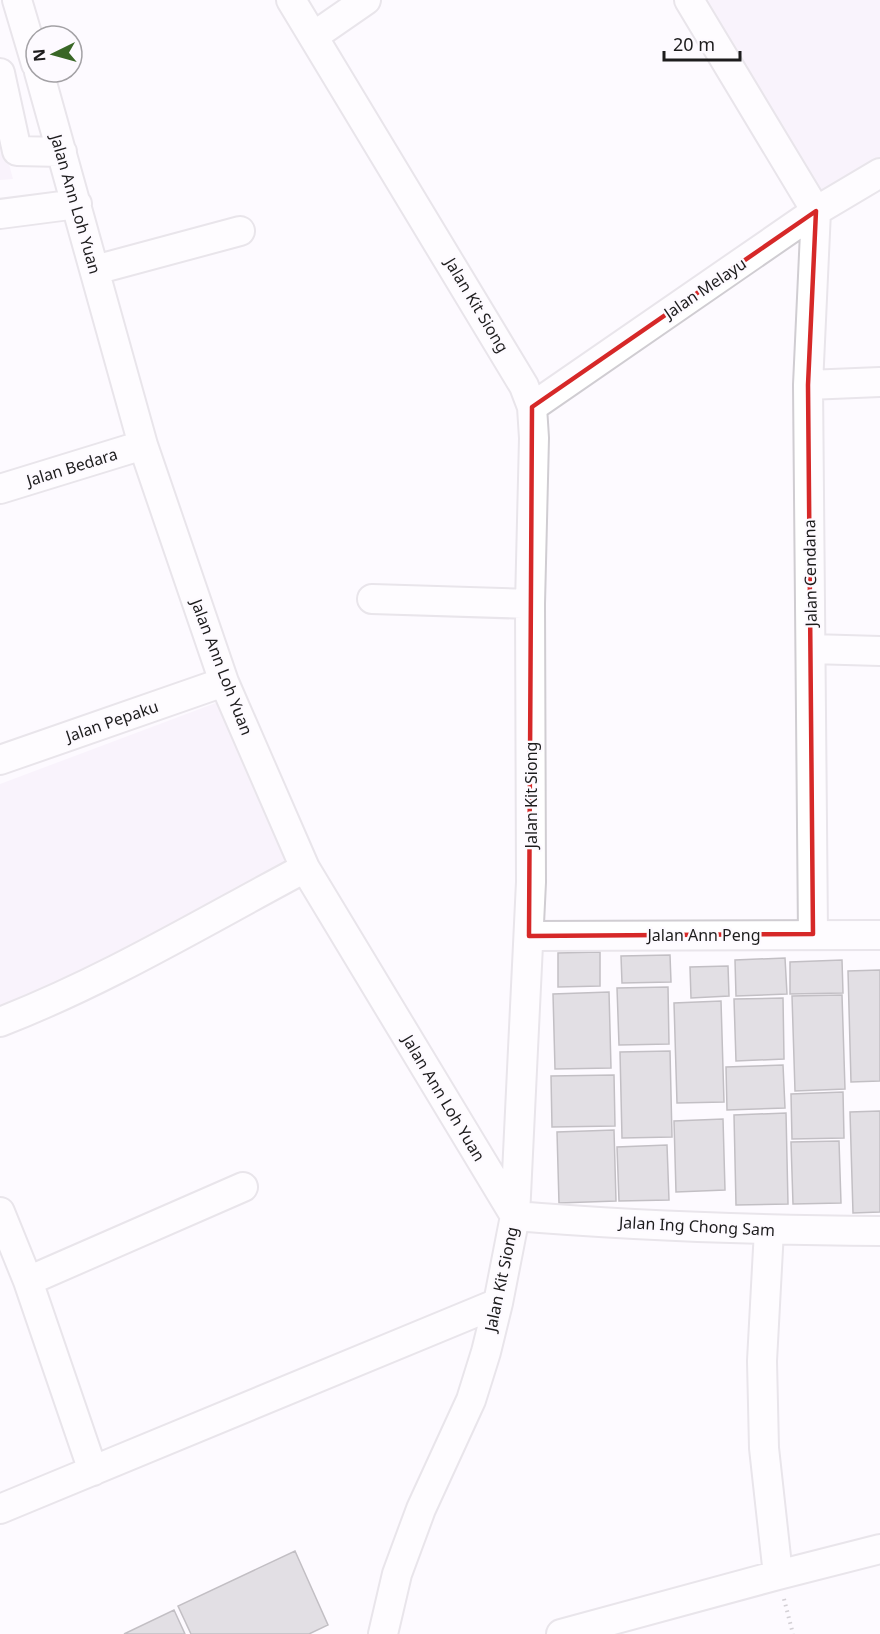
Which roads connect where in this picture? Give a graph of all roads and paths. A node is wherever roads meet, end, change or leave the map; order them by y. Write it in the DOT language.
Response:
graph roads {
  1 [pos="17,0"];
  2 [pos="291,0"];
  3 [pos="366,0"];
  4 [pos="689,0"];
  5 [pos="24,24"];
  6 [pos="314,36"];
  7 [pos="0,73"];
  8 [pos="42,84"];
  9 [pos="9,150"];
  10 [pos="62,152"];
  11 [pos="880,173"];
  12 [pos="77,204"];
  13 [pos="816,211"];
  14 [pos="0,214"];
  15 [pos="240,231"];
  16 [pos="95,270"];
  17 [pos="880,382"];
  18 [pos="808,385"];
  19 [pos="532,407"];
  20 [pos="143,445"];
  21 [pos="0,489"];
  22 [pos="372,599"];
  23 [pos="530,603"];
  24 [pos="811,649"];
  25 [pos="880,651"];
  26 [pos="224,682"];
  27 [pos="0,760"];
  28 [pos="305,868"];
  29 [pos="813,934"];
  30 [pos="880,935"];
  31 [pos="529,936"];
  32 [pos="0,1022"];
  33 [pos="243,1187"];
  34 [pos="0,1212"];
  35 [pos="514,1216"];
  36 [pos="769,1230"];
  37 [pos="880,1232"];
  38 [pos="28,1281"];
  39 [pos="498,1303"];
  40 [pos="93,1471"];
  41 [pos="0,1509"];
  42 [pos="880,1549"];
  43 [pos="778,1575"];
  44 [pos="383,1634"];
  45 [pos="561,1634"];
  46 [pos="793,1634"];
  1 -- 5 [label="street"];
  2 -- 6 [label="street, Jalan Kit Siong"];
  3 -- 6 [label="street"];
  4 -- 13 [label="street"];
  6 -- 19 [label="street, Jalan Kit Siong"];
  7 -- 9 [label="street"];
  8 -- 10 [label="street, Jalan Ann Loh Yuan"];
  9 -- 10 [label="street"];
  10 -- 12 [label="street, Jalan Ann Loh Yuan"];
  11 -- 13 [label="street, Jalan Melayu"];
  12 -- 14 [label="street"];
  12 -- 16 [label="street, Jalan Ann Loh Yuan"];
  13 -- 18 [label="street, Jalan Cendana"];
  13 -- 19 [label="street, Jalan Melayu"];
  15 -- 16 [label="street"];
  16 -- 20 [label="street, Jalan Ann Loh Yuan"];
  17 -- 18 [label="street"];
  18 -- 24 [label="street, Jalan Cendana"];
  19 -- 23 [label="street, Jalan Kit Siong"];
  20 -- 21 [label="street, Jalan Bedara"];
  20 -- 26 [label="street, Jalan Ann Loh Yuan"];
  22 -- 23 [label="street"];
  23 -- 31 [label="street, Jalan Kit Siong"];
  24 -- 25 [label="street"];
  24 -- 29 [label="street, Jalan Cendana"];
  26 -- 27 [label="street, Jalan Pepaku"];
  26 -- 28 [label="street, Jalan Ann Loh Yuan"];
  28 -- 32 [label="street"];
  28 -- 35 [label="street, Jalan Ann Loh Yuan"];
  29 -- 30 [label="street, Jalan Ann Peng"];
  29 -- 31 [label="street, Jalan Ann Peng"];
  31 -- 35 [label="street, Jalan Kit Siong"];
  33 -- 38 [label="street"];
  34 -- 38 [label="street"];
  35 -- 36 [label="street, Jalan Ing Chong Sam"];
  35 -- 39 [label="street, Jalan Kit Siong"];
  36 -- 37 [label="street, Jalan Ing Chong Sam"];
  36 -- 43 [label="street"];
  38 -- 40 [label="street"];
  39 -- 40 [label="street"];
  39 -- 44 [label="street, Jalan Kit Siong"];
  40 -- 41 [label="street"];
  42 -- 43 [label="street"];
  43 -- 45 [label="street"];
  43 -- 46 [label="path"];
}
